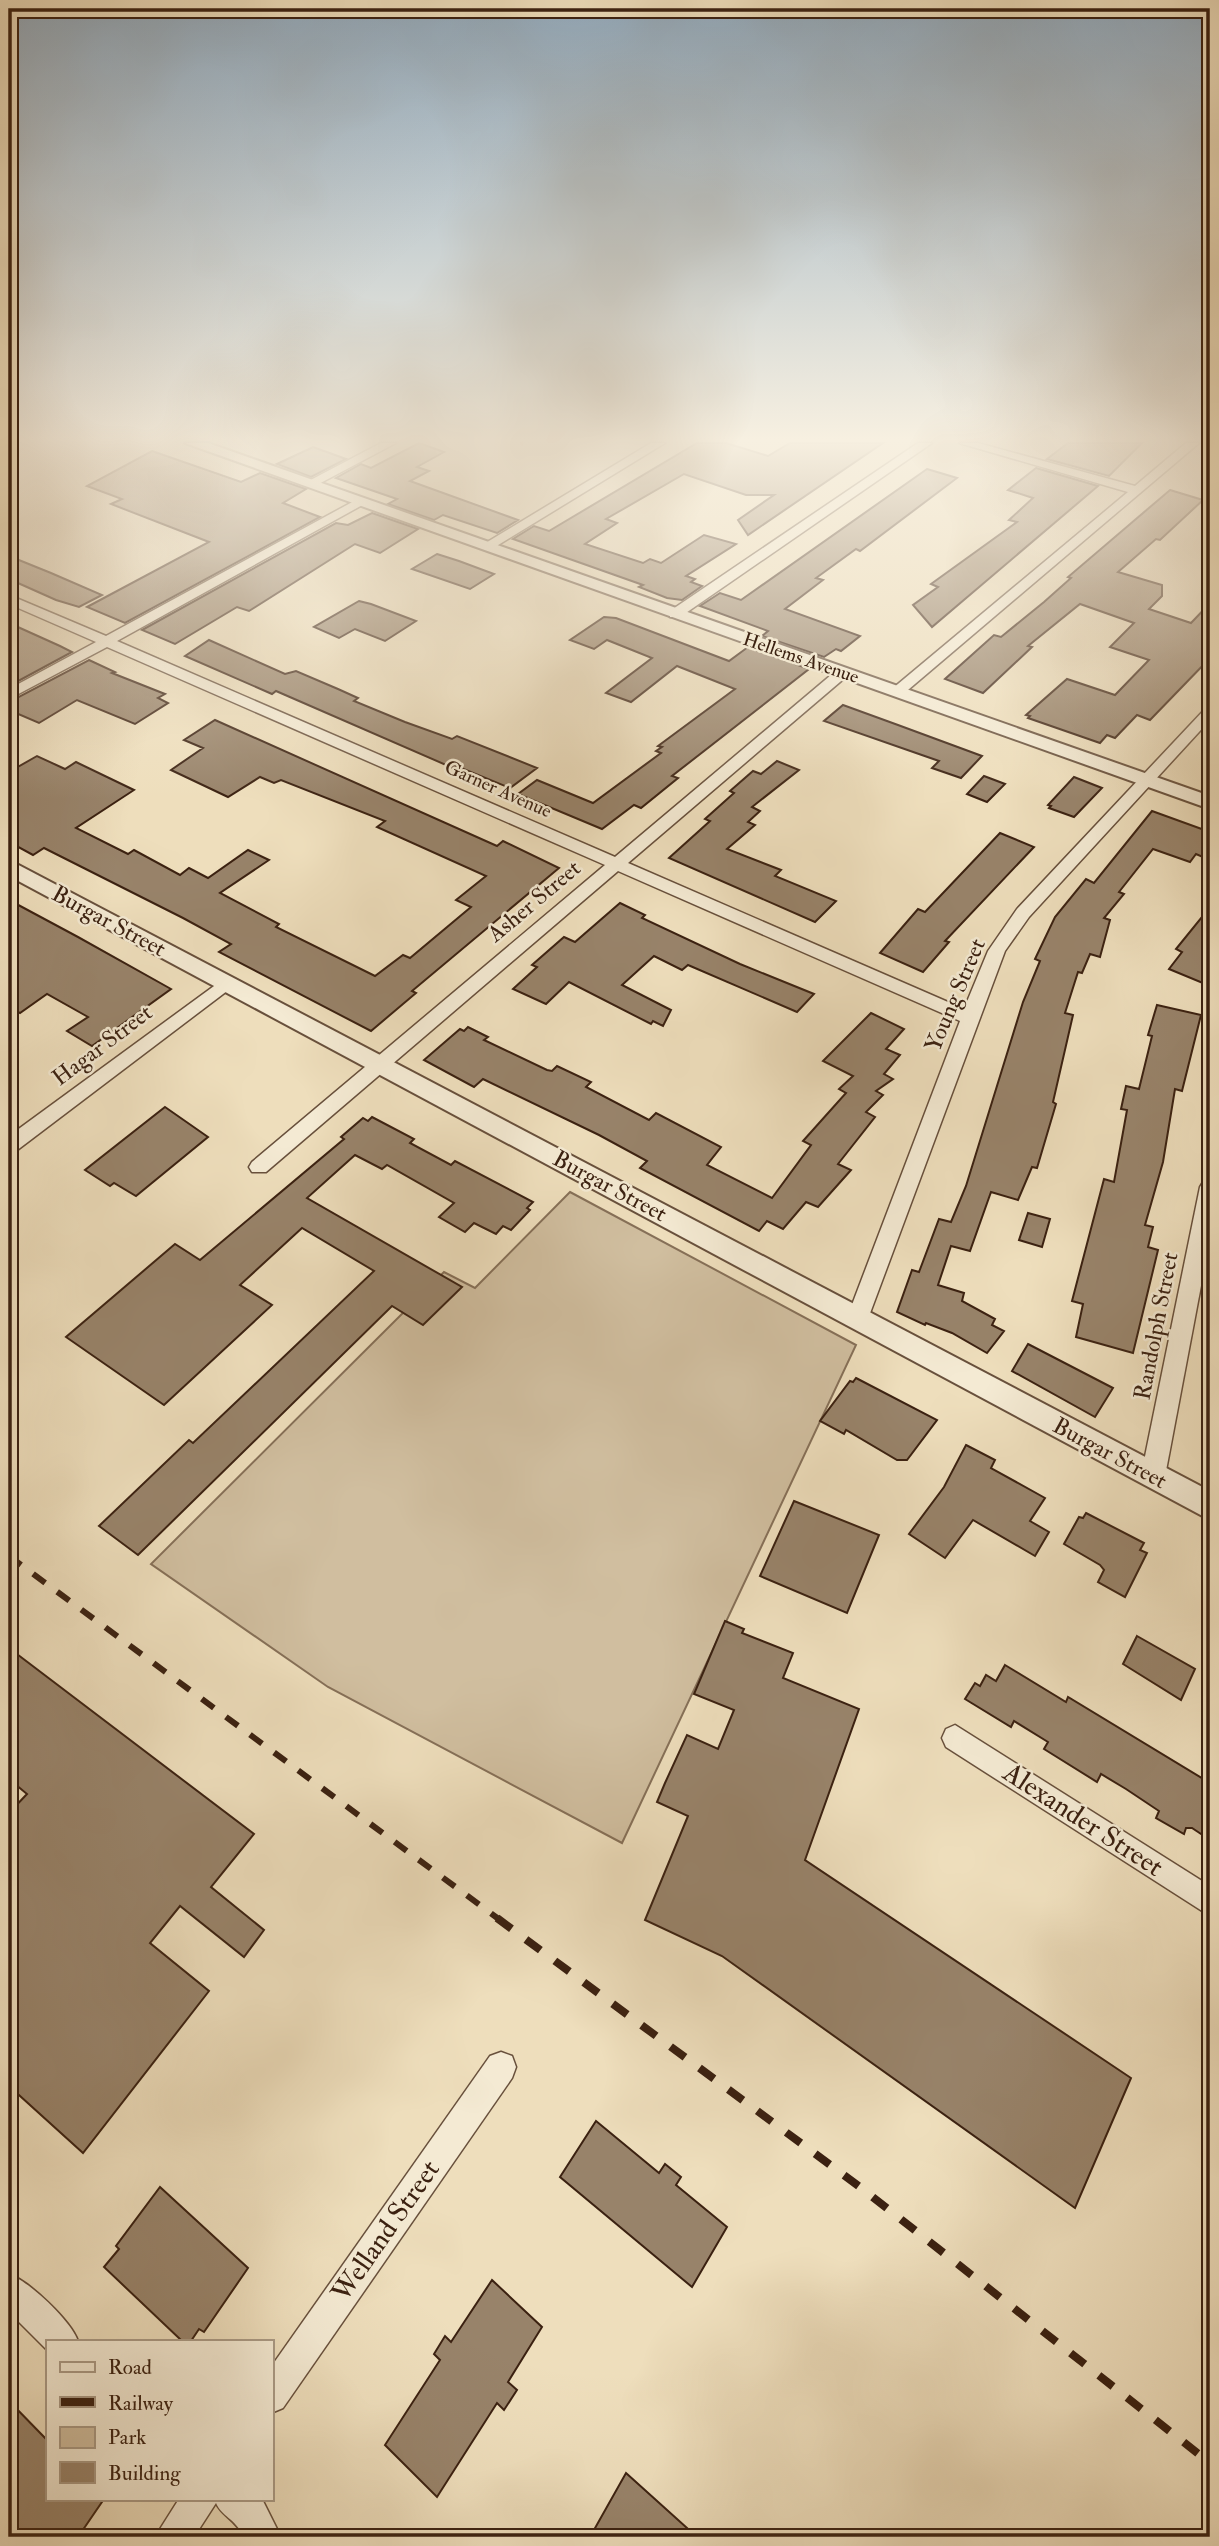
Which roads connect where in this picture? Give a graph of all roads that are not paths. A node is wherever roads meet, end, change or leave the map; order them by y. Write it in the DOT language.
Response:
graph roads {
  1 [pos="251,562"];
  2 [pos="527,562"];
  3 [pos="752,562"];
  4 [pos="1051,562"];
  5 [pos="9,599"];
  6 [pos="675,614"];
  7 [pos="106,641"];
  8 [pos="842,673"];
  9 [pos="897,692"];
  10 [pos="9,695"];
  11 [pos="1210,712"];
  12 [pos="1146,780"];
  13 [pos="1210,803"];
  14 [pos="616,863"];
  15 [pos="9,867"];
  16 [pos="225,984"];
  17 [pos="969,1018"];
  18 [pos="380,1063"];
  19 [pos="9,1146"];
  20 [pos="259,1167"];
  21 [pos="1210,1187"];
  22 [pos="858,1318"];
  23 [pos="1153,1476"];
  24 [pos="1210,1506"];
  25 [pos="955,1738"];
  26 [pos="1210,1902"];
  27 [pos="501,2067"];
  28 [pos="9,2290"];
  29 [pos="61,2340"];
  30 [pos="273,2393"];
  31 [pos="199,2500"];
  32 [pos="234,2500"];
  33 [pos="173,2537"];
  34 [pos="263,2537"];
  1 -- 7 [label="street"];
  2 -- 6 [label="street, Hellems Avenue"];
  3 -- 6 [label="street"];
  4 -- 9 [label="street"];
  5 -- 7 [label="street, Garner Avenue"];
  6 -- 8 [label="street, Hellems Avenue"];
  7 -- 10 [label="street"];
  7 -- 14 [label="street, Garner Avenue"];
  8 -- 9 [label="street, Hellems Avenue"];
  8 -- 14 [label="street, Asher Street"];
  9 -- 12 [label="street, Hellems Avenue"];
  11 -- 12 [label="street, Young Street"];
  12 -- 13 [label="street, Hellems Avenue"];
  12 -- 17 [label="street, Young Street"];
  14 -- 17 [label="street, Garner Avenue"];
  14 -- 18 [label="street, Asher Street"];
  15 -- 16 [label="street, Burgar Street"];
  16 -- 18 [label="street, Burgar Street"];
  16 -- 19 [label="street, Hagar Street"];
  17 -- 22 [label="street, Young Street"];
  18 -- 20 [label="street, Asher Street"];
  18 -- 22 [label="street, Burgar Street"];
  21 -- 23 [label="street, Randolph Street"];
  22 -- 23 [label="street, Burgar Street"];
  23 -- 24 [label="street, Burgar Street"];
  25 -- 26 [label="street, Alexander Street"];
  27 -- 30 [label="street, Welland Street"];
  28 -- 29 [label="street"];
  31 -- 33 [label="street"];
  32 -- 34 [label="street"];
}
